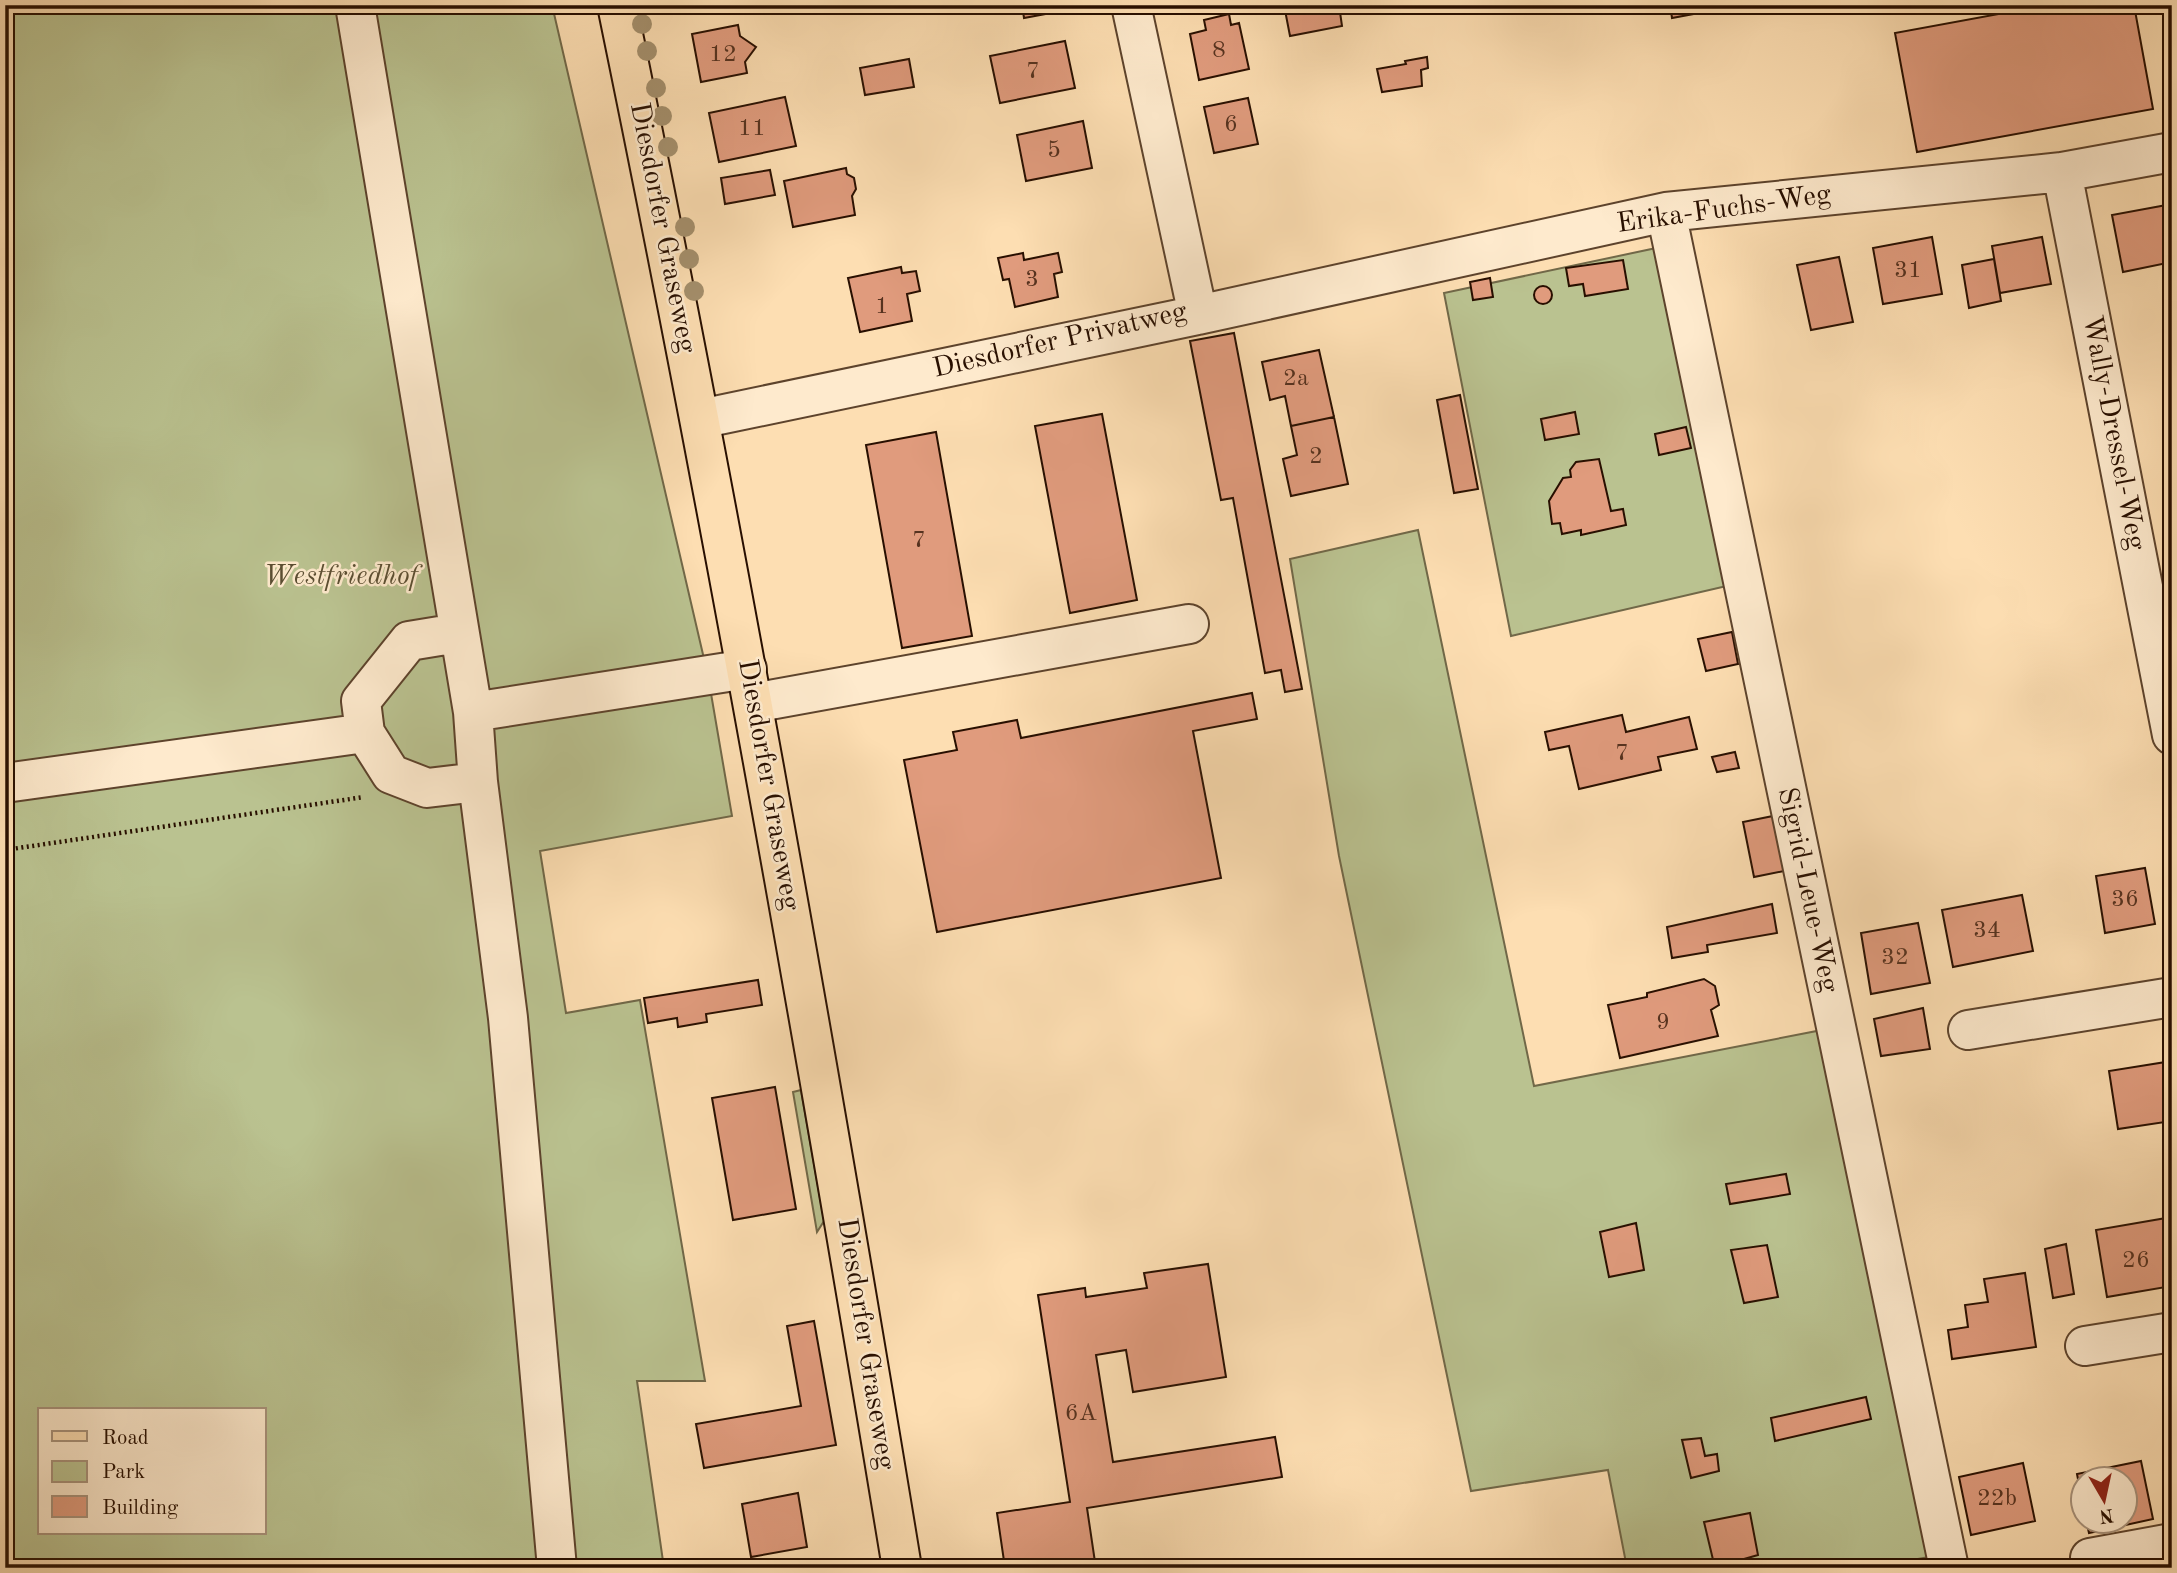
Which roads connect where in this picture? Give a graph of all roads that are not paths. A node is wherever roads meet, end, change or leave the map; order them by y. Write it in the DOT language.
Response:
graph roads {
  1 [pos="355,5"];
  2 [pos="617,5"];
  3 [pos="1130,5"];
  4 [pos="2172,152"];
  5 [pos="2062,172"];
  6 [pos="1666,212"];
  7 [pos="1198,315"];
  8 [pos="700,419"];
  9 [pos="1188,624"];
  10 [pos="458,633"];
  11 [pos="750,686"];
  12 [pos="473,712"];
  13 [pos="365,733"];
  14 [pos="2172,735"];
  15 [pos="478,782"];
  16 [pos="5,783"];
  17 [pos="2172,997"];
  18 [pos="1968,1030"];
  19 [pos="2172,1332"];
  20 [pos="2085,1346"];
  21 [pos="2172,1543"];
  22 [pos="2090,1558"];
  23 [pos="557,1568"];
  24 [pos="902,1568"];
  25 [pos="1949,1568"];
  1 -- 10 [label="street"];
  2 -- 8 [label="main road, Diesdorfer Graseweg"];
  3 -- 7 [label="street, Diesdorfer Privatweg"];
  4 -- 5 [label="street, Erika-Fuchs-Weg"];
  5 -- 6 [label="street, Erika-Fuchs-Weg"];
  5 -- 14 [label="street, Wally-Dressel-Weg"];
  6 -- 7 [label="street, Erika-Fuchs-Weg"];
  6 -- 25 [label="street, Sigrid-Leue-Weg"];
  7 -- 8 [label="street, Diesdorfer Privatweg"];
  8 -- 11 [label="main road, Diesdorfer Graseweg"];
  9 -- 11 [label="street"];
  10 -- 12 [label="street"];
  10 -- 13 [label="street"];
  11 -- 12 [label="street"];
  11 -- 24 [label="main road, Diesdorfer Graseweg"];
  12 -- 15 [label="street"];
  13 -- 15 [label="street"];
  13 -- 16 [label="street"];
  15 -- 23 [label="street"];
  17 -- 18 [label="street"];
  19 -- 20 [label="street"];
  21 -- 22 [label="street"];
}
